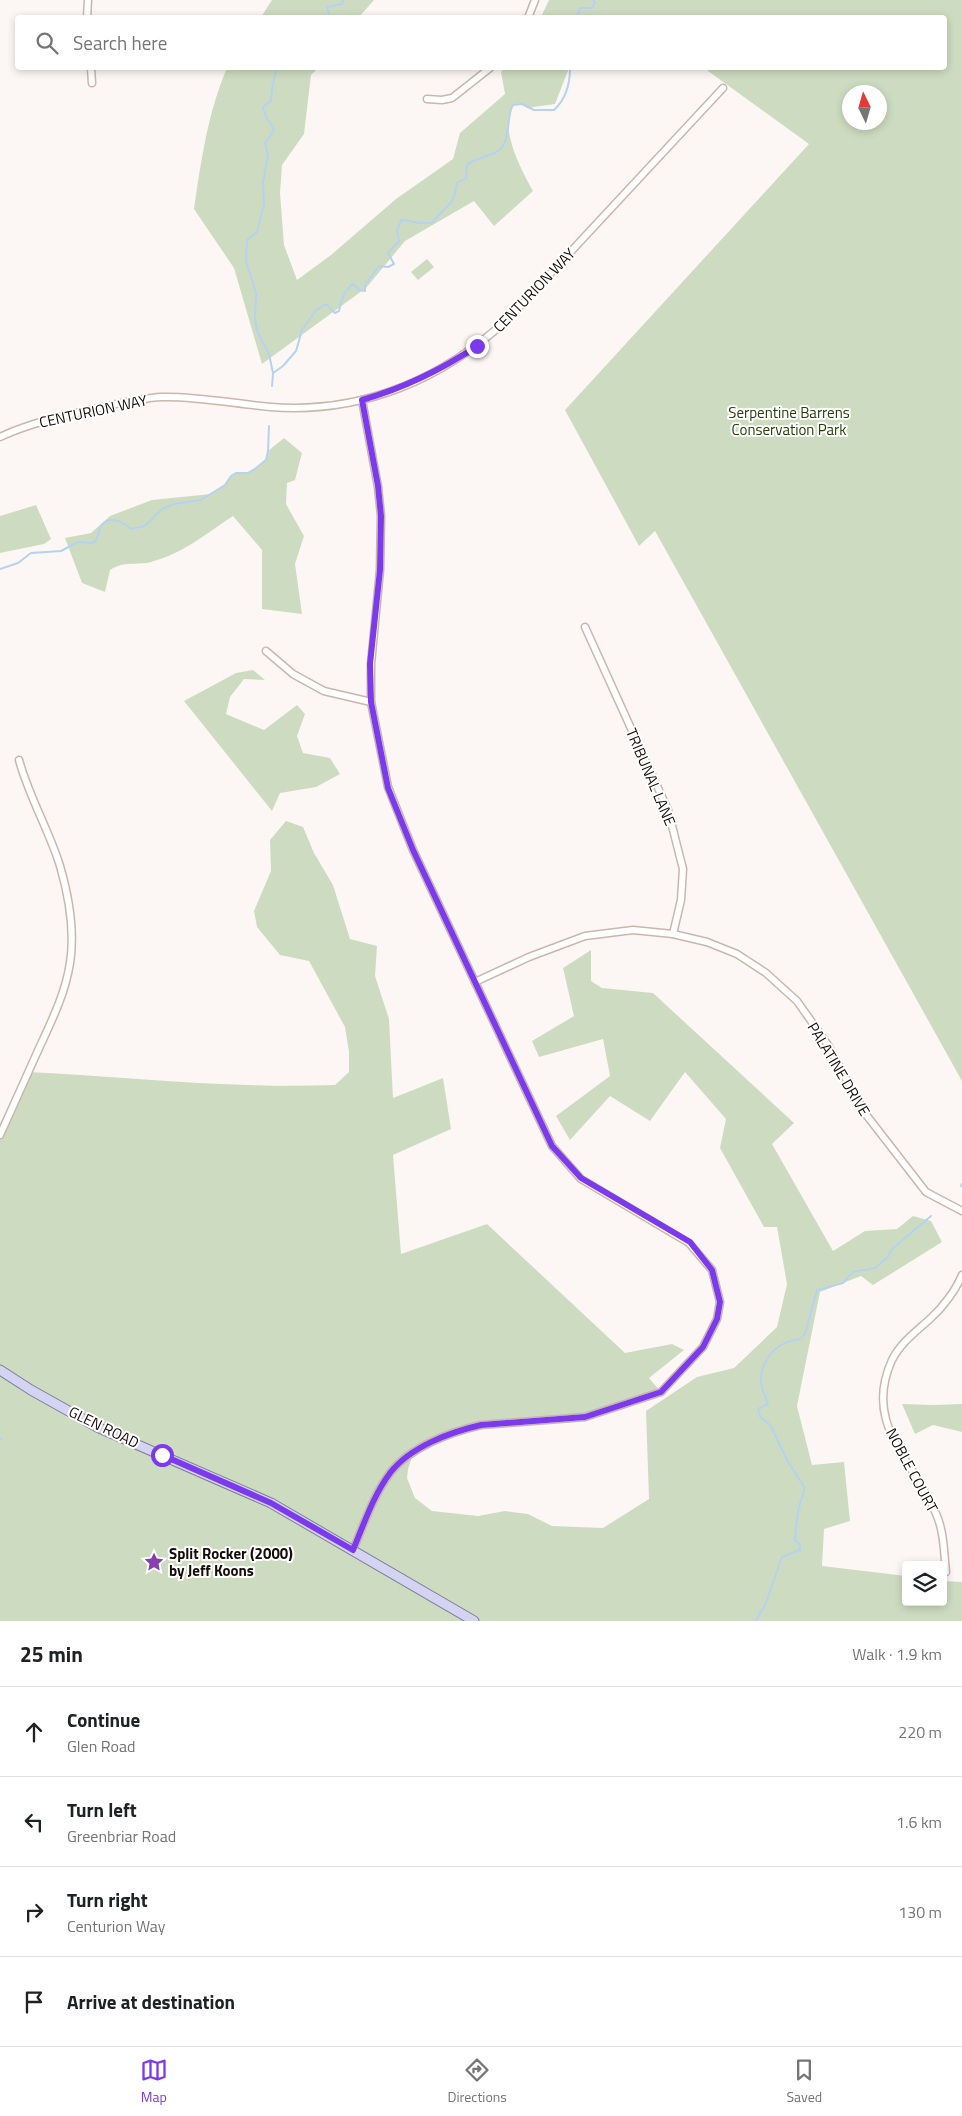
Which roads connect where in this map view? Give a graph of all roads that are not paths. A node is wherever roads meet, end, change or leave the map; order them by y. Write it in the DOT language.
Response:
graph roads {
  1 [pos="88,0"];
  2 [pos="535,0"];
  3 [pos="87,15"];
  4 [pos="529,15"];
  5 [pos="91,70"];
  6 [pos="487,70"];
  7 [pos="92,83"];
  8 [pos="723,88"];
  9 [pos="427,98"];
  10 [pos="362,400"];
  11 [pos="0,437"];
  12 [pos="585,627"];
  13 [pos="266,651"];
  14 [pos="371,702"];
  15 [pos="19,760"];
  16 [pos="672,934"];
  17 [pos="475,982"];
  18 [pos="0,1135"];
  19 [pos="962,1211"];
  20 [pos="962,1275"];
  21 [pos="0,1370"];
  22 [pos="353,1550"];
  23 [pos="945,1561"];
  24 [pos="474,1621"];
  1 -- 3 [label="street"];
  2 -- 4 [label="street"];
  5 -- 7 [label="street"];
  6 -- 9 [label="street"];
  8 -- 10 [label="street, CENTURION WAY"];
  10 -- 11 [label="street, CENTURION WAY"];
  10 -- 14 [label="street"];
  12 -- 16 [label="street, TRIBUNAL LANE"];
  13 -- 14 [label="street"];
  14 -- 17 [label="street"];
  15 -- 18 [label="street"];
  16 -- 17 [label="street, PALATINE DRIVE"];
  16 -- 19 [label="street, PALATINE DRIVE"];
  17 -- 22 [label="street"];
  20 -- 23 [label="street, NOBLE COURT"];
  21 -- 22 [label="main road, GLEN ROAD"];
  22 -- 24 [label="main road, GLEN ROAD"];
}
